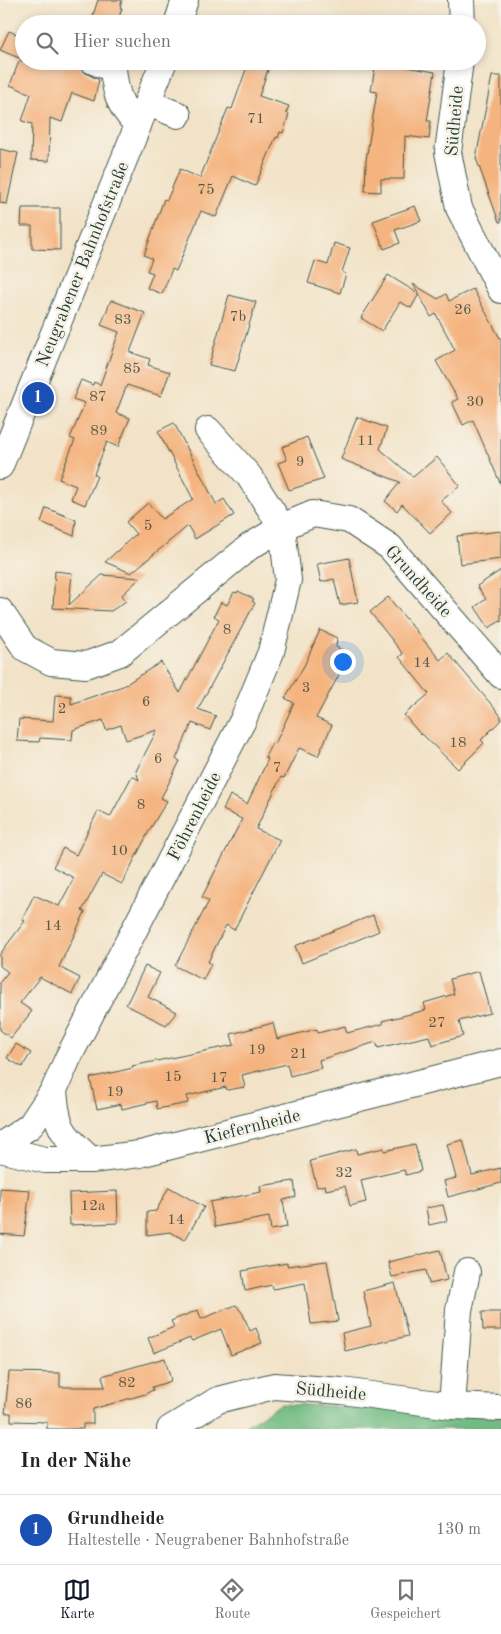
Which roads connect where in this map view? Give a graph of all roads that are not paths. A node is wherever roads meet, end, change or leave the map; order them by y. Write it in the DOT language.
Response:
graph roads {
  1 [pos="184,0"];
  2 [pos="461,0"];
  3 [pos="180,15"];
  4 [pos="462,15"];
  5 [pos="114,70"];
  6 [pos="160,70"];
  7 [pos="459,70"];
  8 [pos="143,115"];
  9 [pos="178,115"];
  10 [pos="501,290"];
  11 [pos="208,430"];
  12 [pos="0,466"];
  13 [pos="282,527"];
  14 [pos="0,611"];
  15 [pos="501,675"];
  16 [pos="501,1062"];
  17 [pos="54,1090"];
  18 [pos="0,1148"];
  19 [pos="91,1160"];
  20 [pos="467,1272"];
  21 [pos="452,1406"];
  22 [pos="501,1408"];
  23 [pos="172,1429"];
  1 -- 3 [label="street"];
  2 -- 4 [label="street"];
  5 -- 8 [label="street"];
  6 -- 8 [label="street, Neugrabener Bahnhofstraße"];
  7 -- 10 [label="street, Südheide"];
  8 -- 9 [label="street"];
  8 -- 12 [label="street, Neugrabener Bahnhofstraße"];
  11 -- 13 [label="street"];
  13 -- 14 [label="street, Grundheide"];
  13 -- 15 [label="street, Grundheide"];
  13 -- 17 [label="street, Föhrenheide"];
  16 -- 19 [label="street, Kiefernheide"];
  17 -- 18 [label="street, Föhrenheide"];
  17 -- 19 [label="street, Föhrenheide"];
  18 -- 19 [label="street, Kiefernheide"];
  20 -- 21 [label="street"];
  21 -- 22 [label="street, Südheide"];
  21 -- 23 [label="street, Südheide"];
}
